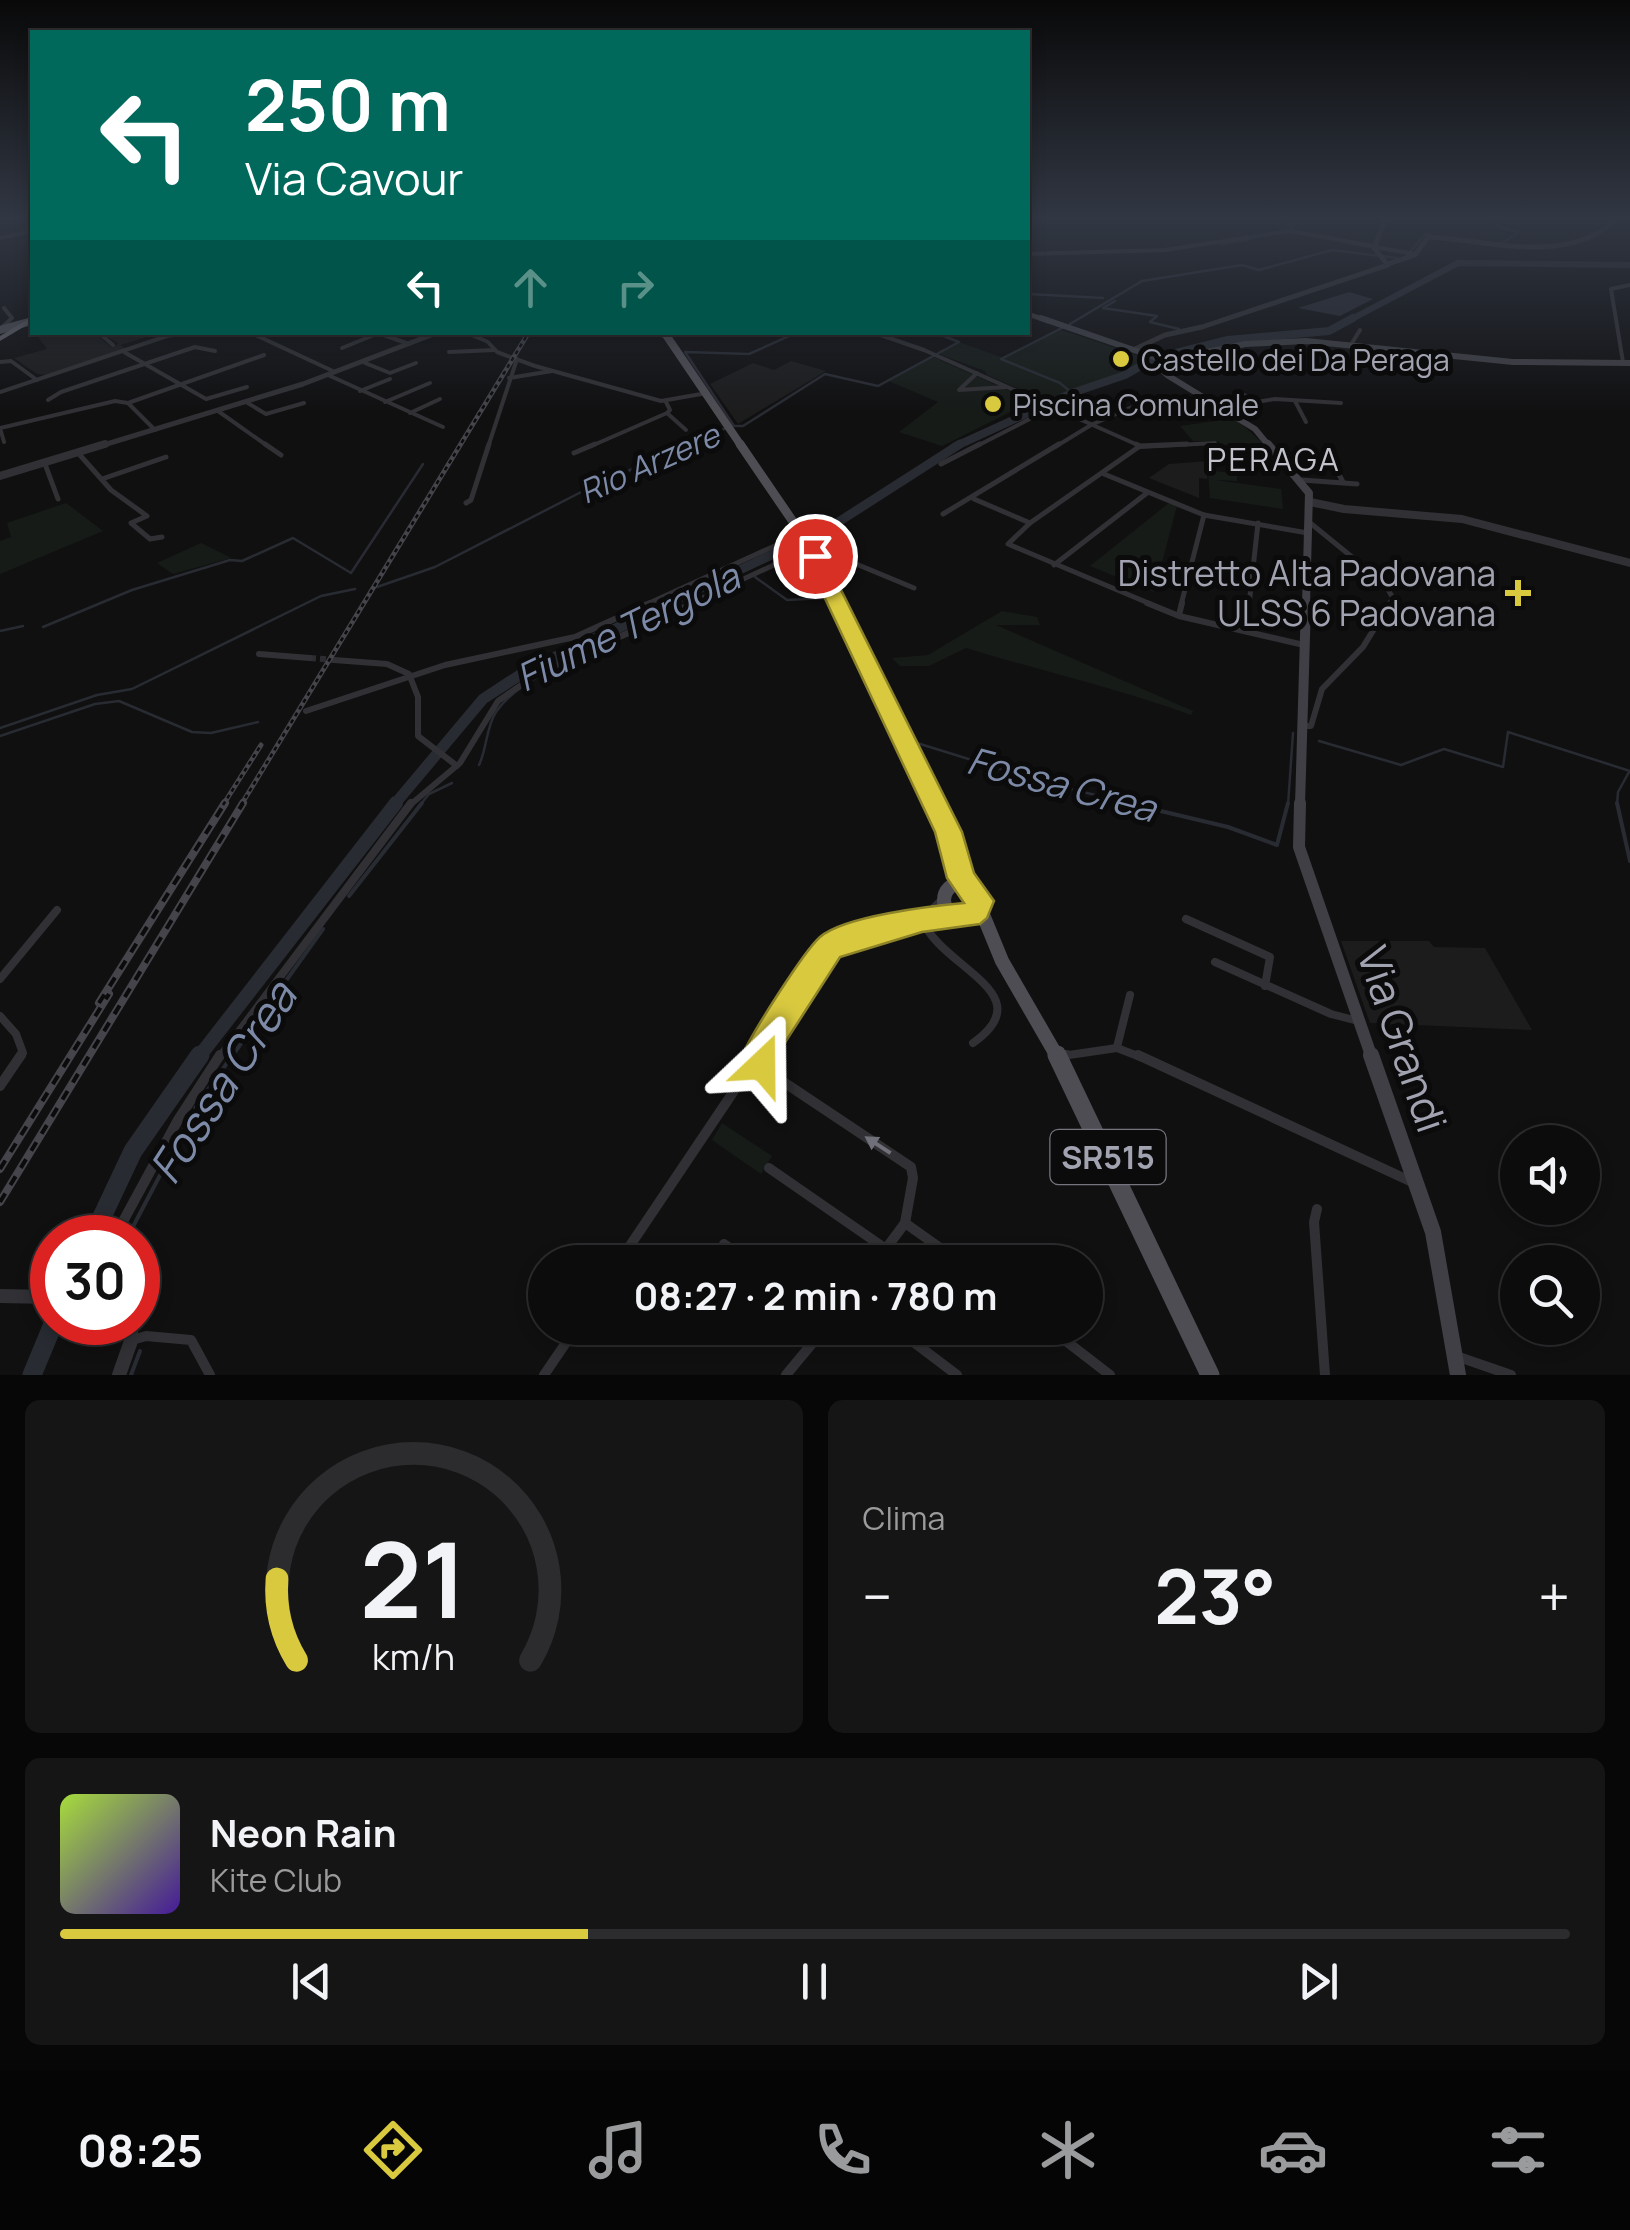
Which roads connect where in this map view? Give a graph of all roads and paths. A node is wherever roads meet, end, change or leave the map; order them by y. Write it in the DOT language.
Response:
graph roads {
  1 [pos="1317,284"];
  2 [pos="1630,285"];
  3 [pos="4,308"];
  4 [pos="1030,315"];
  5 [pos="30,318"];
  6 [pos="30,319"];
  7 [pos="30,319"];
  8 [pos="1360,330"];
  9 [pos="0,333"];
  10 [pos="101,335"];
  11 [pos="168,335"];
  12 [pos="255,335"];
  13 [pos="373,335"];
  14 [pos="383,335"];
  15 [pos="433,335"];
  16 [pos="472,335"];
  17 [pos="482,335"];
  18 [pos="667,335"];
  19 [pos="880,335"];
  20 [pos="477,337"];
  21 [pos="1352,343"];
  22 [pos="113,345"];
  23 [pos="410,345"];
  24 [pos="342,348"];
  25 [pos="1135,349"];
  26 [pos="215,350"];
  27 [pos="495,350"];
  28 [pos="123,352"];
  29 [pos="450,352"];
  30 [pos="264,356"];
  31 [pos="516,358"];
  32 [pos="1162,360"];
  33 [pos="1626,362"];
  34 [pos="0,363"];
  35 [pos="146,363"];
  36 [pos="364,363"];
  37 [pos="416,363"];
  38 [pos="552,371"];
  39 [pos="977,373"];
  40 [pos="332,374"];
  41 [pos="509,378"];
  42 [pos="390,379"];
  43 [pos="38,380"];
  44 [pos="430,383"];
  45 [pos="182,384"];
  46 [pos="1007,386"];
  47 [pos="247,387"];
  48 [pos="1237,391"];
  49 [pos="0,392"];
  50 [pos="359,392"];
  51 [pos="703,394"];
  52 [pos="440,399"];
  53 [pos="48,400"];
  54 [pos="1294,400"];
  55 [pos="1146,401"];
  56 [pos="1256,401"];
  57 [pos="246,402"];
  58 [pos="304,402"];
  59 [pos="384,402"];
  60 [pos="666,402"];
  61 [pos="1340,403"];
  62 [pos="128,404"];
  63 [pos="1052,406"];
  64 [pos="1224,406"];
  65 [pos="218,412"];
  66 [pos="666,412"];
  67 [pos="408,414"];
  68 [pos="1306,422"];
  69 [pos="1093,424"];
  70 [pos="443,427"];
  71 [pos="686,430"];
  72 [pos="156,431"];
  73 [pos="4,442"];
  74 [pos="1216,443"];
  75 [pos="1140,446"];
  76 [pos="79,454"];
  77 [pos="574,454"];
  78 [pos="282,455"];
  79 [pos="166,457"];
  80 [pos="45,464"];
  81 [pos="941,464"];
  82 [pos="1335,466"];
  83 [pos="1103,473"];
  84 [pos="0,476"];
  85 [pos="102,479"];
  86 [pos="1343,482"];
  87 [pos="1356,484"];
  88 [pos="1307,491"];
  89 [pos="1148,492"];
  90 [pos="58,498"];
  91 [pos="974,499"];
  92 [pos="466,503"];
  93 [pos="156,512"];
  94 [pos="943,514"];
  95 [pos="1204,514"];
  96 [pos="147,516"];
  97 [pos="1030,523"];
  98 [pos="1258,524"];
  99 [pos="1309,528"];
  100 [pos="162,537"];
  101 [pos="808,544"];
  102 [pos="1630,563"];
  103 [pos="1054,565"];
  104 [pos="914,588"];
  105 [pos="1178,616"];
  106 [pos="1246,632"];
  107 [pos="1304,646"];
  108 [pos="259,654"];
  109 [pos="310,658"];
  110 [pos="334,660"];
  111 [pos="411,678"];
  112 [pos="306,711"];
  113 [pos="1301,726"];
  114 [pos="457,766"];
  115 [pos="953,846"];
  116 [pos="967,886"];
  117 [pos="946,893"];
  118 [pos="979,906"];
  119 [pos="57,910"];
  120 [pos="960,915"];
  121 [pos="922,919"];
  122 [pos="1186,919"];
  123 [pos="996,946"];
  124 [pos="1215,962"];
  125 [pos="0,979"];
  126 [pos="1266,986"];
  127 [pos="1130,995"];
  128 [pos="0,1016"];
  129 [pos="1360,1021"];
  130 [pos="973,1044"];
  131 [pos="1118,1048"];
  132 [pos="1058,1057"];
  133 [pos="759,1061"];
  134 [pos="0,1086"];
  135 [pos="769,1168"];
  136 [pos="1416,1182"];
  137 [pos="1317,1209"];
  138 [pos="126,1215"];
  139 [pos="905,1223"];
  140 [pos="630,1245"];
  141 [pos="880,1245"];
  142 [pos="889,1245"];
  143 [pos="936,1245"];
  144 [pos="0,1296"];
  145 [pos="30,1297"];
  146 [pos="160,1337"];
  147 [pos="130,1345"];
  148 [pos="564,1345"];
  149 [pos="811,1345"];
  150 [pos="917,1345"];
  151 [pos="1070,1345"];
  152 [pos="1456,1356"];
  153 [pos="119,1375"];
  154 [pos="210,1375"];
  155 [pos="544,1375"];
  156 [pos="786,1375"];
  157 [pos="957,1375"];
  158 [pos="1110,1375"];
  159 [pos="1210,1375"];
  160 [pos="1326,1375"];
  161 [pos="1458,1375"];
  162 [pos="1511,1375"];
  1 -- 25 [label="street"];
  2 -- 33 [label="street"];
  3 -- 9 [label="street"];
  4 -- 25 [label="main road"];
  5 -- 9 [label="highway"];
  6 -- 9 [label="main road"];
  7 -- 9 [label="highway"];
  8 -- 21 [label="street"];
  10 -- 22 [label="street"];
  11 -- 28 [label="street"];
  12 -- 40 [label="street"];
  13 -- 24 [label="street"];
  14 -- 23 [label="street"];
  15 -- 23 [label="street"];
  16 -- 20 [label="street"];
  17 -- 20 [label="street"];
  18 -- 51 [label="main road"];
  19 -- 39 [label="street"];
  20 -- 27 [label="street"];
  21 -- 32 [label="main road"];
  21 -- 33 [label="main road"];
  23 -- 36 [label="street"];
  25 -- 32 [label="main road"];
  26 -- 35 [label="street"];
  27 -- 29 [label="street"];
  27 -- 38 [label="street"];
  28 -- 35 [label="street"];
  28 -- 43 [label="street"];
  30 -- 45 [label="street"];
  31 -- 41 [label="street"];
  32 -- 64 [label="main road"];
  34 -- 43 [label="street"];
  35 -- 45 [label="street"];
  35 -- 53 [label="street"];
  36 -- 37 [label="street"];
  36 -- 40 [label="street"];
  38 -- 41 [label="street"];
  38 -- 60 [label="street"];
  39 -- 46 [label="street"];
  39 -- 46 [label="street"];
  40 -- 50 [label="street"];
  40 -- 57 [label="street"];
  41 -- 92 [label="street"];
  42 -- 50 [label="street"];
  43 -- 49 [label="street"];
  44 -- 59 [label="street"];
  45 -- 47 [label="street"];
  45 -- 62 [label="street"];
  46 -- 63 [label="street"];
  48 -- 56 [label="street"];
  50 -- 59 [label="street"];
  51 -- 60 [label="street"];
  51 -- 101 [label="main road"];
  52 -- 67 [label="street"];
  54 -- 56 [label="street"];
  54 -- 61 [label="street"];
  54 -- 68 [label="street"];
  55 -- 69 [label="street"];
  56 -- 64 [label="street"];
  57 -- 58 [label="street"];
  57 -- 65 [label="street"];
  59 -- 67 [label="street"];
  60 -- 66 [label="street"];
  62 -- 72 [label="street"];
  62 -- 73 [label="street"];
  63 -- 69 [label="street"];
  63 -- 81 [label="street"];
  64 -- 88 [label="main road"];
  65 -- 72 [label="street"];
  65 -- 78 [label="street"];
  66 -- 71 [label="street"];
  66 -- 77 [label="street"];
  67 -- 70 [label="street"];
  69 -- 75 [label="street"];
  69 -- 91 [label="street"];
  72 -- 76 [label="street"];
  74 -- 75 [label="street"];
  75 -- 83 [label="street"];
  76 -- 80 [label="street"];
  76 -- 85 [label="street"];
  79 -- 85 [label="street"];
  80 -- 84 [label="street"];
  80 -- 90 [label="street"];
  82 -- 86 [label="street"];
  83 -- 89 [label="street"];
  83 -- 97 [label="street"];
  85 -- 96 [label="street"];
  86 -- 87 [label="street"];
  86 -- 88 [label="street"];
  88 -- 99 [label="main road, Via Grandi"];
  88 -- 102 [label="street"];
  89 -- 95 [label="street"];
  89 -- 103 [label="street"];
  91 -- 94 [label="street"];
  91 -- 97 [label="street"];
  93 -- 96 [label="street"];
  95 -- 98 [label="street"];
  95 -- 105 [label="street"];
  96 -- 100 [label="street"];
  97 -- 103 [label="street"];
  98 -- 99 [label="street"];
  98 -- 106 [label="street"];
  99 -- 107 [label="main road, Via Grandi"];
  99 -- 113 [label="street"];
  101 -- 104 [label="street"];
  101 -- 111 [label="street"];
  101 -- 114 [label="street"];
  101 -- 115 [label="main road"];
  103 -- 105 [label="street"];
  105 -- 106 [label="street"];
  106 -- 107 [label="street"];
  107 -- 113 [label="main road, Via Grandi"];
  108 -- 109 [label="street"];
  110 -- 111 [label="street"];
  111 -- 112 [label="street"];
  111 -- 114 [label="street"];
  113 -- 129 [label="main road, Via Grandi"];
  114 -- 138 [label="street"];
  115 -- 116 [label="main road"];
  115 -- 117 [label="main road"];
  116 -- 117 [label="main road"];
  116 -- 118 [label="main road"];
  117 -- 120 [label="main road"];
  117 -- 121 [label="street"];
  118 -- 120 [label="main road"];
  118 -- 123 [label="main road, SR515"];
  119 -- 125 [label="street"];
  120 -- 121 [label="street"];
  120 -- 123 [label="main road, SR515"];
  121 -- 130 [label="street"];
  121 -- 133 [label="street"];
  122 -- 126 [label="street"];
  123 -- 132 [label="main road, SR515"];
  124 -- 126 [label="street"];
  126 -- 129 [label="street"];
  127 -- 131 [label="street"];
  128 -- 134 [label="street"];
  129 -- 136 [label="main road, Via Grandi"];
  131 -- 132 [label="street"];
  131 -- 136 [label="street"];
  132 -- 159 [label="main road, SR515"];
  139 -- 133 [label="street, one-way"];
  133 -- 140 [label="street"];
  135 -- 141 [label="street"];
  136 -- 152 [label="main road, Via Grandi"];
  137 -- 160 [label="street"];
  139 -- 142 [label="street"];
  139 -- 143 [label="street"];
  144 -- 145 [label="street"];
  146 -- 154 [label="street"];
  147 -- 153 [label="street"];
  148 -- 155 [label="street"];
  149 -- 156 [label="street"];
  150 -- 157 [label="street"];
  151 -- 158 [label="street"];
  152 -- 161 [label="main road, Via Grandi"];
  152 -- 162 [label="street"];
}
